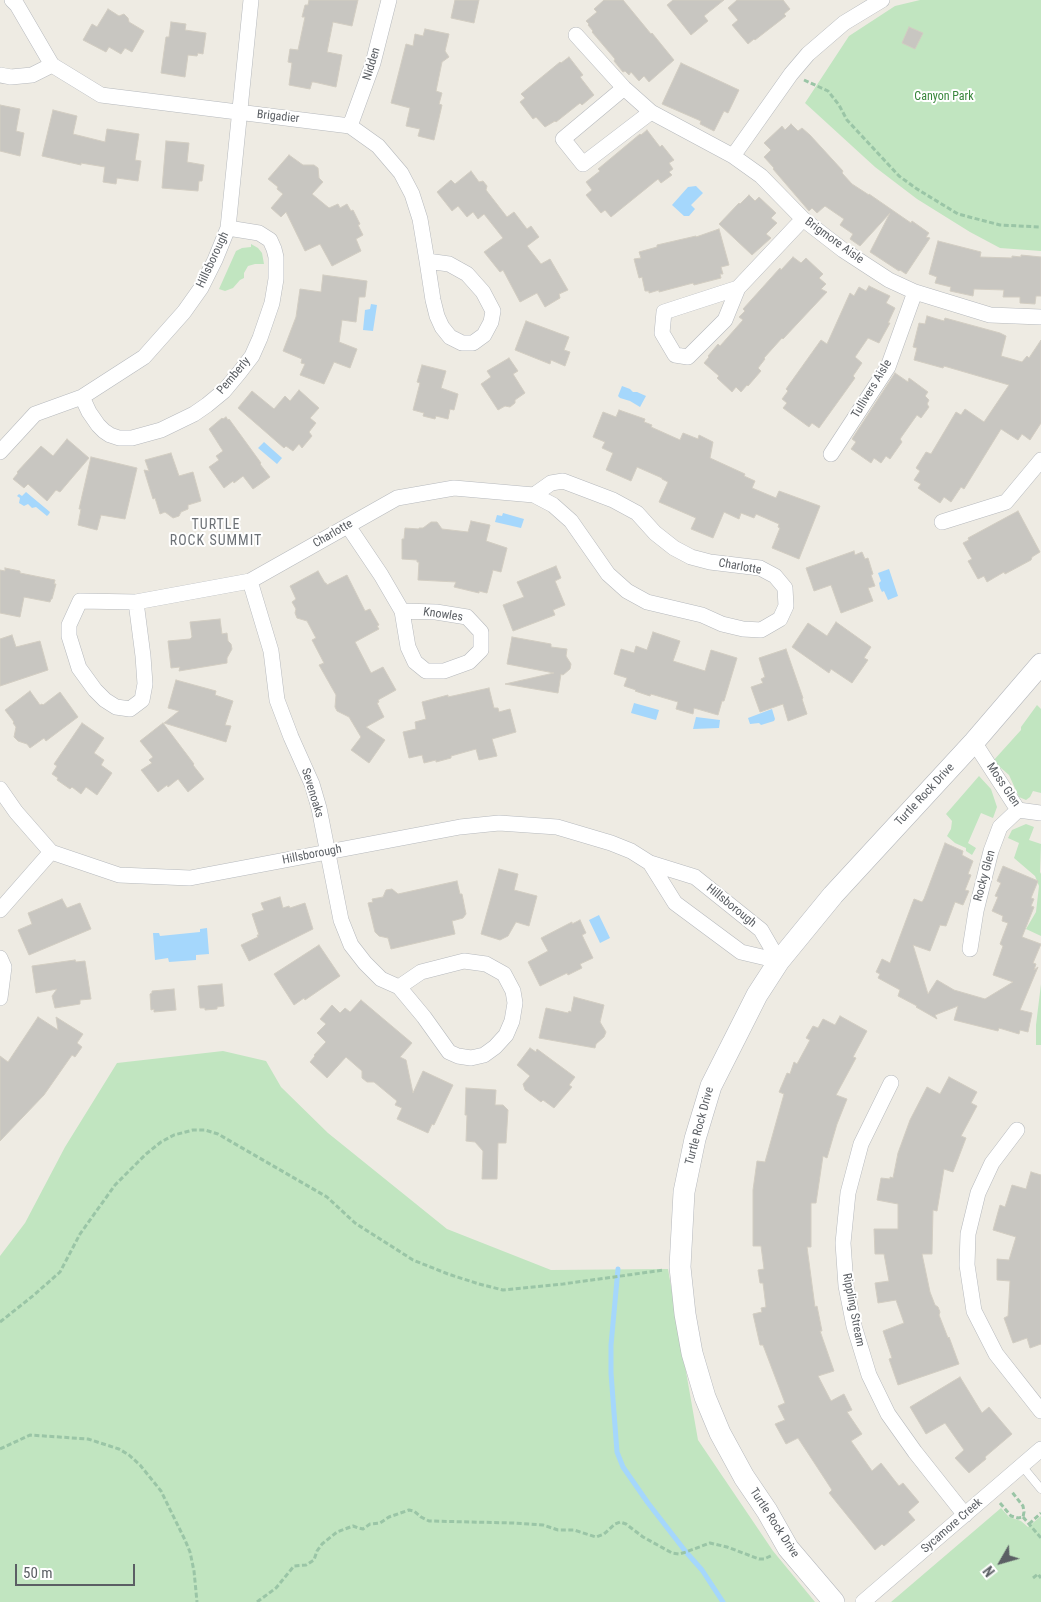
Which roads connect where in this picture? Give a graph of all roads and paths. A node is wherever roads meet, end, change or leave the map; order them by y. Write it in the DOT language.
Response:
graph roads {
  1 [pos="12,0"];
  2 [pos="251,0"];
  3 [pos="389,0"];
  4 [pos="877,1"];
  5 [pos="576,35"];
  6 [pos="52,65"];
  7 [pos="791,74"];
  8 [pos="0,75"];
  9 [pos="624,88"];
  10 [pos="651,112"];
  11 [pos="240,113"];
  12 [pos="350,126"];
  13 [pos="732,156"];
  14 [pos="803,219"];
  15 [pos="228,228"];
  16 [pos="1041,228"];
  17 [pos="427,261"];
  18 [pos="738,288"];
  19 [pos="915,292"];
  20 [pos="1041,317"];
  21 [pos="82,397"];
  22 [pos="0,452"];
  23 [pos="831,454"];
  24 [pos="1041,460"];
  25 [pos="534,495"];
  26 [pos="942,522"];
  27 [pos="348,526"];
  28 [pos="250,581"];
  29 [pos="136,602"];
  30 [pos="402,611"];
  31 [pos="1041,664"];
  32 [pos="974,742"];
  33 [pos="0,788"];
  34 [pos="1018,810"];
  35 [pos="1041,813"];
  36 [pos="50,852"];
  37 [pos="328,853"];
  38 [pos="650,863"];
  39 [pos="0,910"];
  40 [pos="970,950"];
  41 [pos="0,958"];
  42 [pos="779,960"];
  43 [pos="399,986"];
  44 [pos="0,998"];
  45 [pos="891,1083"];
  46 [pos="1017,1130"];
  47 [pos="680,1268"];
  48 [pos="0,1322"];
  49 [pos="1041,1410"];
  50 [pos="0,1449"];
  51 [pos="1041,1450"];
  52 [pos="1022,1466"];
  53 [pos="1003,1482"];
  54 [pos="1041,1489"];
  55 [pos="991,1493"];
  56 [pos="1041,1513"];
  57 [pos="964,1515"];
  58 [pos="1023,1517"];
  59 [pos="1029,1524"];
  60 [pos="1041,1538"];
  61 [pos="788,1548"];
  62 [pos="1033,1578"];
  63 [pos="1041,1578"];
  64 [pos="197,1602"];
  65 [pos="257,1602"];
  66 [pos="834,1602"];
  67 [pos="863,1602"];
  1 -- 6 [label="street, Brigadier"];
  2 -- 11 [label="street, Hillsborough"];
  3 -- 12 [label="street, Nidden"];
  4 -- 7 [label="street"];
  5 -- 9 [label="street, Brigmore Aisle"];
  6 -- 8 [label="street"];
  6 -- 11 [label="street, Brigadier"];
  7 -- 13 [label="street"];
  7 -- 16 [label="path"];
  9 -- 10 [label="street, Brigmore Aisle"];
  9 -- 10 [label="street"];
  10 -- 13 [label="street, Brigmore Aisle"];
  11 -- 12 [label="street, Brigadier"];
  11 -- 15 [label="street, Hillsborough"];
  12 -- 17 [label="street, Brigadier"];
  13 -- 14 [label="street, Brigmore Aisle"];
  14 -- 18 [label="street"];
  14 -- 19 [label="street, Brigmore Aisle"];
  15 -- 21 [label="street, Hillsborough"];
  15 -- 21 [label="street, Pemberly"];
  17 -- 17 [label="street, Brigadier"];
  18 -- 18 [label="street"];
  19 -- 20 [label="street, Brigmore Aisle"];
  19 -- 23 [label="street, Tullivers Aisle"];
  21 -- 22 [label="street, Hillsborough"];
  24 -- 26 [label="street"];
  25 -- 25 [label="street, Charlotte"];
  25 -- 27 [label="street, Charlotte"];
  27 -- 28 [label="street, Charlotte"];
  27 -- 30 [label="street, Knowles"];
  28 -- 29 [label="street, Charlotte"];
  28 -- 37 [label="street, Sevenoaks"];
  29 -- 29 [label="street, Charlotte"];
  30 -- 30 [label="street, Knowles"];
  31 -- 32 [label="street, Turtle Rock Drive"];
  32 -- 34 [label="street, Moss Glen"];
  32 -- 42 [label="street, Turtle Rock Drive"];
  33 -- 36 [label="street"];
  34 -- 35 [label="street, Moss Glen"];
  34 -- 40 [label="street, Rocky Glen"];
  36 -- 37 [label="street, Hillsborough"];
  36 -- 39 [label="street"];
  37 -- 38 [label="street, Hillsborough"];
  37 -- 43 [label="street, Sevenoaks"];
  38 -- 42 [label="street, Hillsborough"];
  38 -- 42 [label="street, Hillsborough"];
  41 -- 44 [label="street"];
  42 -- 47 [label="street, Turtle Rock Drive"];
  43 -- 43 [label="street, Sevenoaks"];
  45 -- 57 [label="street, Rippling Stream"];
  46 -- 49 [label="street"];
  47 -- 48 [label="path"];
  47 -- 61 [label="street, Turtle Rock Drive"];
  50 -- 64 [label="path"];
  51 -- 52 [label="street, Sycamore Creek"];
  52 -- 53 [label="street, Sycamore Creek"];
  52 -- 54 [label="lane"];
  53 -- 55 [label="street, Sycamore Creek"];
  53 -- 58 [label="path"];
  55 -- 57 [label="street, Sycamore Creek"];
  55 -- 58 [label="path"];
  56 -- 59 [label="path"];
  57 -- 67 [label="street, Sycamore Creek"];
  58 -- 59 [label="path"];
  59 -- 60 [label="path"];
  61 -- 65 [label="path"];
  61 -- 66 [label="street, Turtle Rock Drive"];
  62 -- 63 [label="path"];
}
